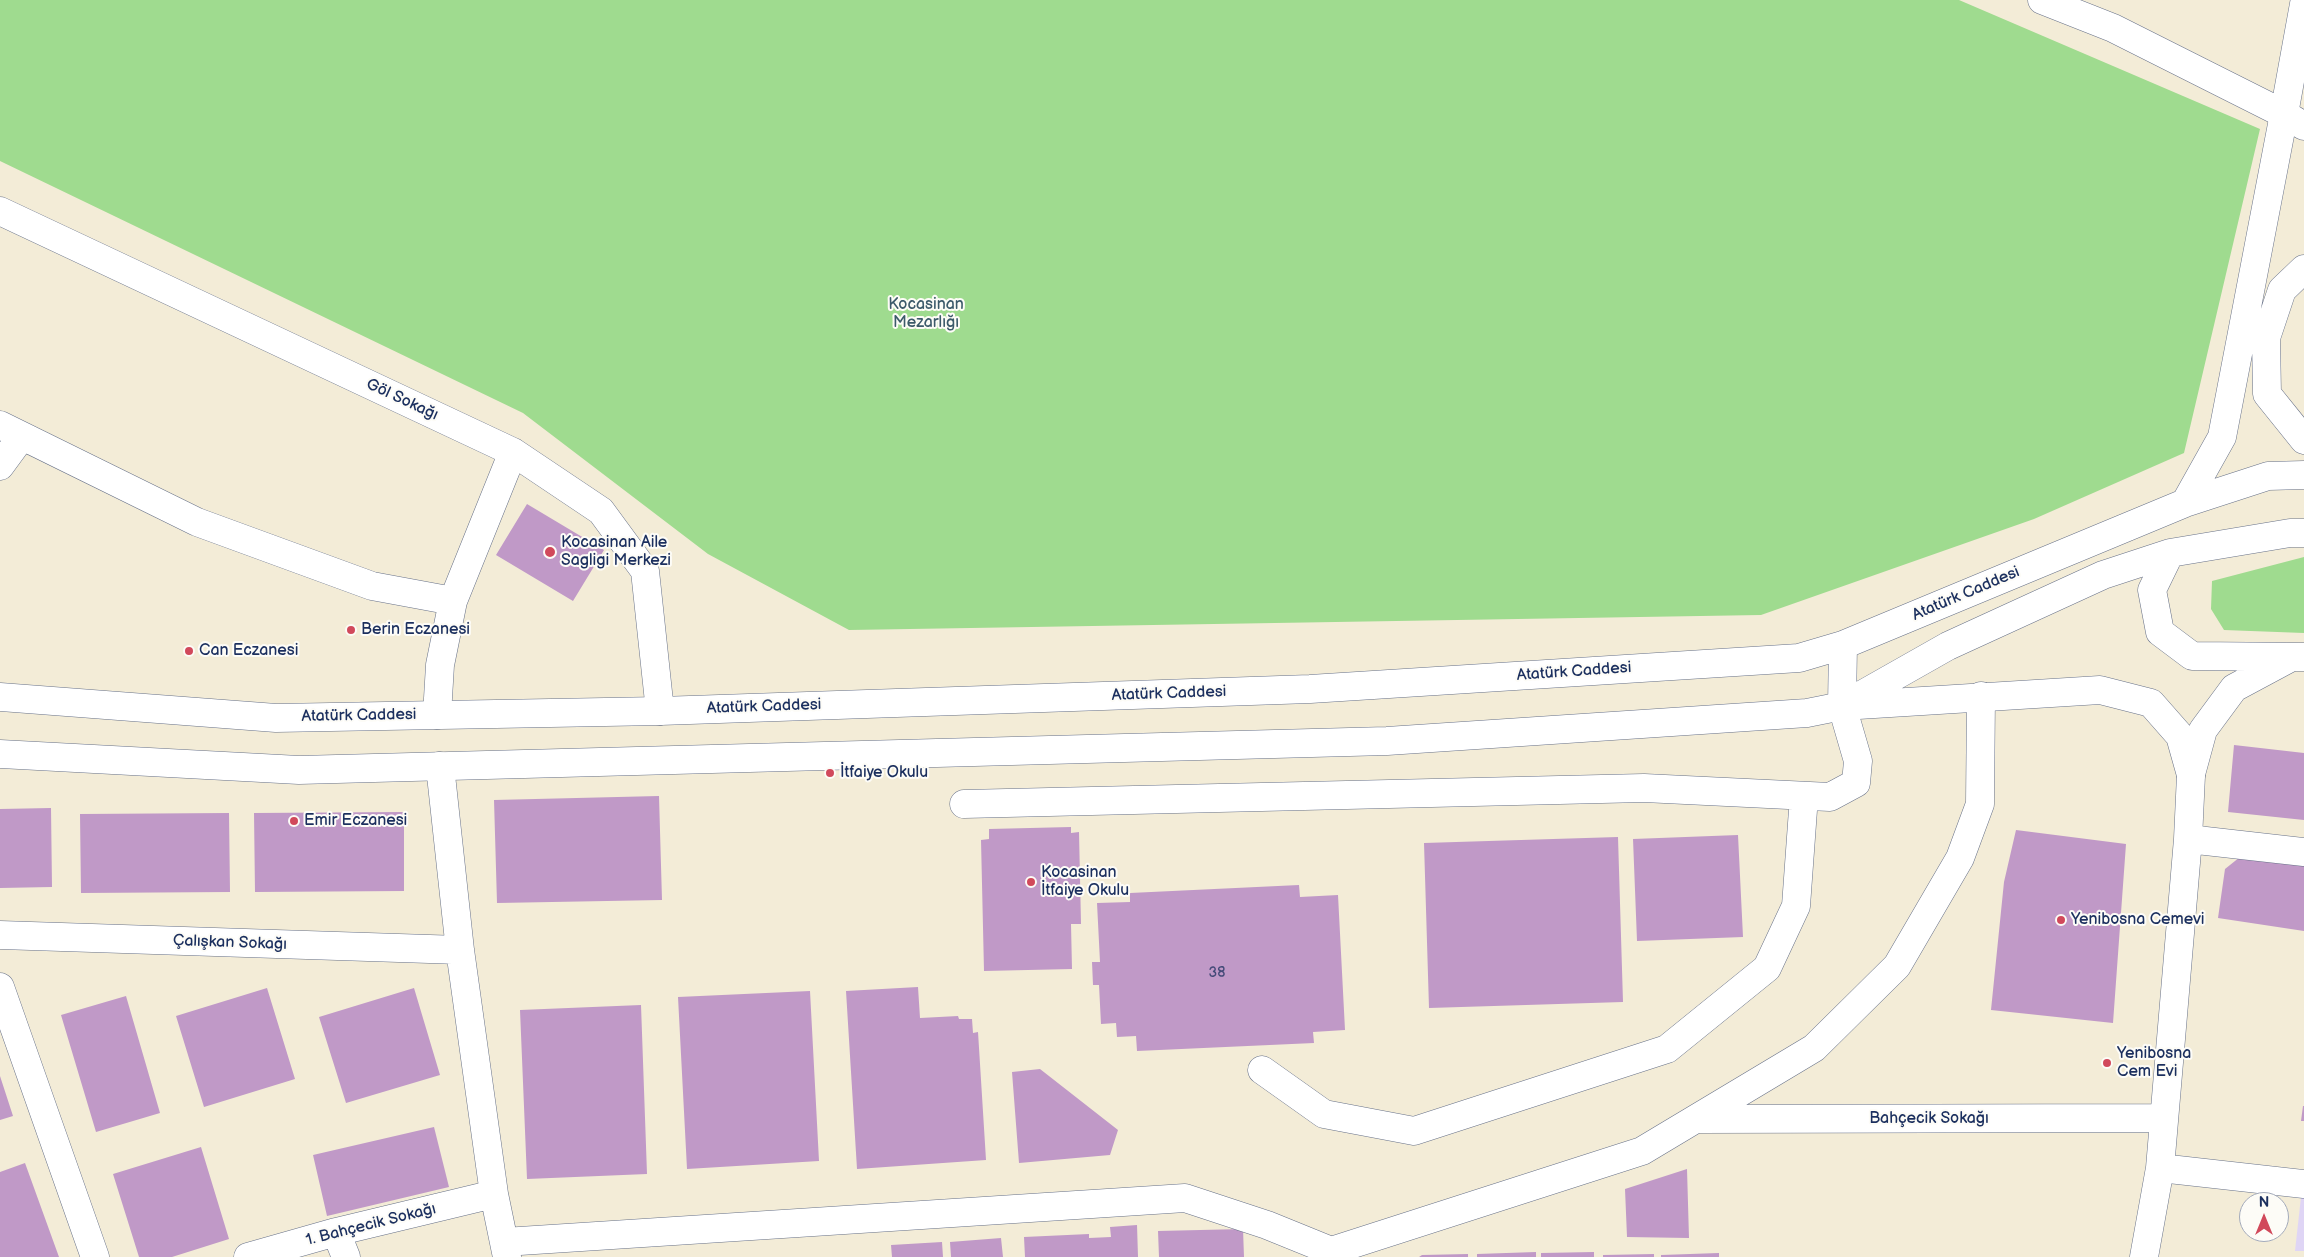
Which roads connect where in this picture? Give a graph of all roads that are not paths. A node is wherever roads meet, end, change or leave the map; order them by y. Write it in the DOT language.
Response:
graph roads {
  1 [pos="2042,0"];
  2 [pos="2304,4"];
  3 [pos="2294,120"];
  4 [pos="0,212"];
  5 [pos="2304,269"];
  6 [pos="11,431"];
  7 [pos="2304,440"];
  8 [pos="513,452"];
  9 [pos="0,466"];
  10 [pos="2304,475"];
  11 [pos="2185,503"];
  12 [pos="2304,533"];
  13 [pos="2170,553"];
  14 [pos="453,601"];
  15 [pos="1843,645"];
  16 [pos="2299,656"];
  17 [pos="1982,696"];
  18 [pos="0,697"];
  19 [pos="1842,706"];
  20 [pos="660,711"];
  21 [pos="437,715"];
  22 [pos="0,754"];
  23 [pos="440,766"];
  24 [pos="2191,775"];
  25 [pos="1804,796"];
  26 [pos="964,804"];
  27 [pos="2188,840"];
  28 [pos="2304,852"];
  29 [pos="0,935"];
  30 [pos="460,950"];
  31 [pos="0,987"];
  32 [pos="1262,1070"];
  33 [pos="2163,1118"];
  34 [pos="1695,1119"];
  35 [pos="2160,1168"];
  36 [pos="2304,1184"];
  37 [pos="494,1194"];
  38 [pos="336,1232"];
  39 [pos="505,1249"];
  40 [pos="1331,1254"];
  41 [pos="95,1257"];
  42 [pos="248,1257"];
  43 [pos="346,1257"];
  44 [pos="2144,1257"];
  1 -- 3 [label="street"];
  2 -- 3 [label="street"];
  3 -- 11 [label="street"];
  4 -- 8 [label="street, Göl Sokağı"];
  5 -- 7 [label="street"];
  6 -- 9 [label="street"];
  6 -- 14 [label="street"];
  8 -- 14 [label="street"];
  8 -- 20 [label="street, Göl Sokağı"];
  10 -- 11 [label="street, Atatürk Caddesi"];
  11 -- 15 [label="street, Atatürk Caddesi"];
  12 -- 13 [label="street"];
  13 -- 16 [label="street"];
  13 -- 19 [label="street"];
  14 -- 21 [label="street"];
  15 -- 19 [label="street"];
  15 -- 20 [label="street, Atatürk Caddesi"];
  16 -- 24 [label="street"];
  17 -- 19 [label="street"];
  17 -- 24 [label="street"];
  17 -- 34 [label="street"];
  18 -- 21 [label="street, Atatürk Caddesi"];
  19 -- 23 [label="street"];
  19 -- 25 [label="street"];
  20 -- 21 [label="street, Atatürk Caddesi"];
  22 -- 23 [label="street"];
  23 -- 30 [label="street"];
  24 -- 27 [label="street"];
  25 -- 26 [label="street"];
  25 -- 32 [label="street"];
  27 -- 28 [label="street"];
  27 -- 33 [label="street"];
  29 -- 30 [label="street, Çalışkan Sokağı"];
  30 -- 37 [label="street"];
  31 -- 41 [label="street"];
  33 -- 34 [label="street, Bahçecik Sokağı"];
  33 -- 35 [label="street"];
  34 -- 40 [label="street"];
  35 -- 36 [label="street"];
  35 -- 44 [label="street"];
  37 -- 38 [label="street, 1. Bahçecik Sokağı"];
  37 -- 39 [label="street"];
  38 -- 42 [label="street, 1. Bahçecik Sokağı"];
  38 -- 43 [label="street"];
  39 -- 40 [label="street"];
}
